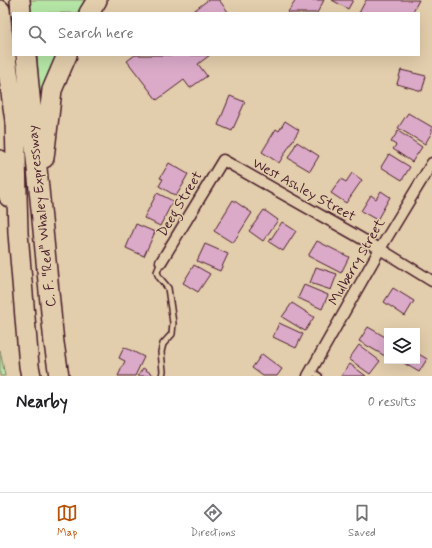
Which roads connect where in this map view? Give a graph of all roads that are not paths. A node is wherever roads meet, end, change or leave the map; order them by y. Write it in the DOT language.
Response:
graph roads {
  1 [pos="20,0"];
  2 [pos="0,10"];
  3 [pos="21,12"];
  4 [pos="26,56"];
  5 [pos="67,56"];
  6 [pos="0,160"];
  7 [pos="223,160"];
  8 [pos="432,163"];
  9 [pos="40,194"];
  10 [pos="18,233"];
  11 [pos="380,248"];
  12 [pos="161,262"];
  13 [pos="432,281"];
  14 [pos="313,374"];
  15 [pos="31,376"];
  16 [pos="59,376"];
  17 [pos="162,376"];
  1 -- 3 [label="highway"];
  2 -- 10 [label="highway, C. F. “Red” Whaley Expressway"];
  4 -- 9 [label="highway, C. F. “Red” Whaley Expressway"];
  5 -- 9 [label="highway"];
  6 -- 10 [label="highway"];
  7 -- 11 [label="street, West Ashley Street"];
  7 -- 12 [label="street, Deeg Street"];
  8 -- 11 [label="street, Mulberry Street"];
  9 -- 16 [label="highway, C. F. “Red” Whaley Expressway"];
  10 -- 15 [label="highway, C. F. “Red” Whaley Expressway"];
  11 -- 13 [label="street, West Ashley Street"];
  11 -- 14 [label="street, Mulberry Street"];
  12 -- 17 [label="lane"];
}
